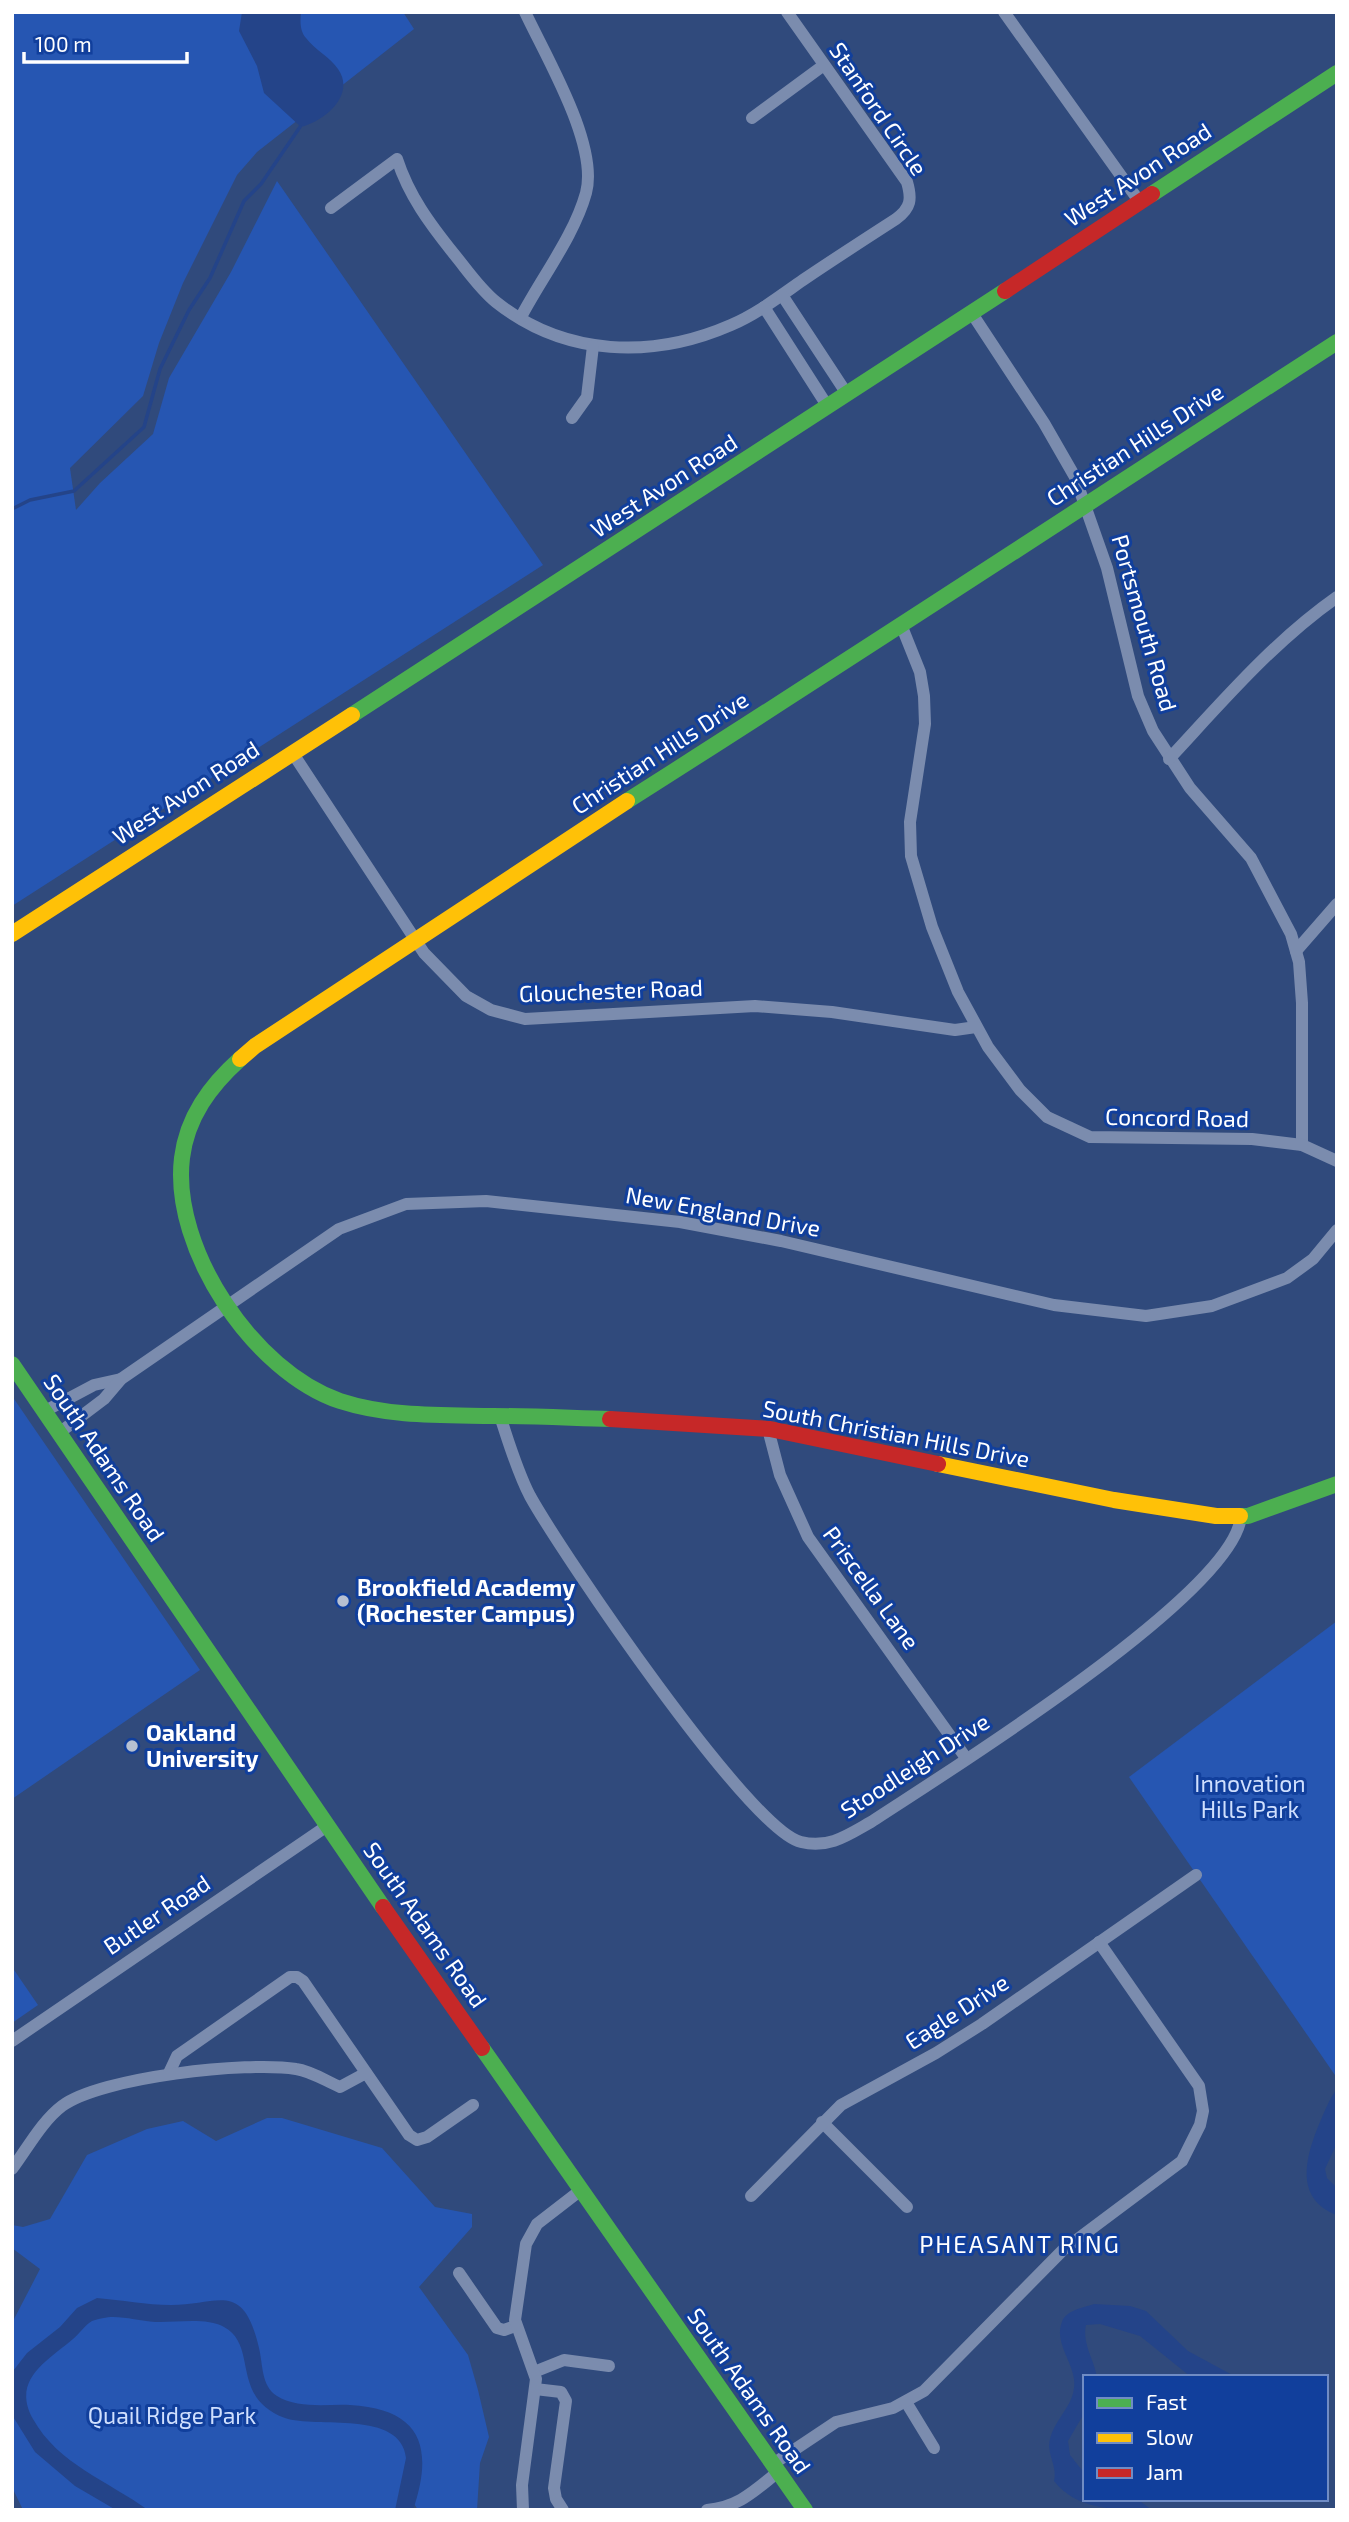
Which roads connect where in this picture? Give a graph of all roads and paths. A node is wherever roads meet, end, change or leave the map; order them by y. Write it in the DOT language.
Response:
graph roads {
  1 [pos="526,12"];
  2 [pos="787,12"];
  3 [pos="1004,12"];
  4 [pos="824,65"];
  5 [pos="1337,72"];
  6 [pos="752,118"];
  7 [pos="1139,201"];
  8 [pos="331,208"];
  9 [pos="782,295"];
  10 [pos="764,307"];
  11 [pos="971,312"];
  12 [pos="521,317"];
  13 [pos="1337,342"];
  14 [pos="593,346"];
  15 [pos="847,394"];
  16 [pos="828,407"];
  17 [pos="572,418"];
  18 [pos="1086,503"];
  19 [pos="1337,597"];
  20 [pos="902,627"];
  21 [pos="292,752"];
  22 [pos="1169,759"];
  23 [pos="1337,904"];
  24 [pos="12,934"];
  25 [pos="415,940"];
  26 [pos="1296,951"];
  27 [pos="976,1027"];
  28 [pos="1302,1144"];
  29 [pos="1337,1161"];
  30 [pos="1337,1230"];
  31 [pos="226,1304"];
  32 [pos="12,1364"];
  33 [pos="121,1379"];
  34 [pos="45,1411"];
  35 [pos="499,1416"];
  36 [pos="768,1429"];
  37 [pos="59,1433"];
  38 [pos="1337,1484"];
  39 [pos="1241,1516"];
  40 [pos="967,1758"];
  41 [pos="327,1826"];
  42 [pos="1196,1875"];
  43 [pos="1099,1942"];
  44 [pos="12,2041"];
  45 [pos="169,2073"];
  46 [pos="366,2073"];
  47 [pos="473,2105"];
  48 [pos="822,2122"];
  49 [pos="12,2169"];
  50 [pos="581,2190"];
  51 [pos="751,2196"];
  52 [pos="907,2207"];
  53 [pos="459,2273"];
  54 [pos="515,2326"];
  55 [pos="609,2366"];
  56 [pos="534,2372"];
  57 [pos="535,2389"];
  58 [pos="906,2402"];
  59 [pos="934,2448"];
  60 [pos="776,2468"];
  61 [pos="726,2509"];
  62 [pos="523,2510"];
  63 [pos="563,2510"];
  64 [pos="707,2510"];
  65 [pos="804,2510"];
  1 -- 12 [label="street"];
  2 -- 4 [label="street, Stanford Circle"];
  3 -- 7 [label="street"];
  4 -- 6 [label="street"];
  4 -- 9 [label="street, Stanford Circle"];
  5 -- 7 [label="street, West Avon Road"];
  7 -- 11 [label="street, West Avon Road"];
  8 -- 12 [label="street, Stanford Circle"];
  9 -- 10 [label="street, Stanford Circle"];
  9 -- 15 [label="street"];
  10 -- 14 [label="street, Stanford Circle"];
  10 -- 16 [label="street"];
  11 -- 15 [label="street, West Avon Road"];
  11 -- 18 [label="street, Portsmouth Road"];
  12 -- 14 [label="street, Stanford Circle"];
  13 -- 18 [label="street, Christian Hills Drive"];
  14 -- 17 [label="street"];
  15 -- 16 [label="street, West Avon Road"];
  16 -- 21 [label="street, West Avon Road"];
  18 -- 20 [label="street, Christian Hills Drive"];
  18 -- 22 [label="street, Portsmouth Road"];
  19 -- 22 [label="street"];
  20 -- 25 [label="street, Christian Hills Drive"];
  20 -- 27 [label="street, Concord Road"];
  21 -- 24 [label="street, West Avon Road"];
  21 -- 25 [label="street, Glouchester Road"];
  22 -- 26 [label="street, Portsmouth Road"];
  23 -- 26 [label="street"];
  25 -- 27 [label="street, Glouchester Road"];
  25 -- 31 [label="street, Christian Hills Drive"];
  26 -- 28 [label="street, Portsmouth Road"];
  27 -- 28 [label="street, Concord Road"];
  28 -- 29 [label="street, Concord Road"];
  30 -- 31 [label="street, New England Drive"];
  31 -- 33 [label="street, New England Drive"];
  31 -- 35 [label="street, South Christian Hills Drive"];
  32 -- 34 [label="street, South Adams Road"];
  33 -- 34 [label="street, New England Drive"];
  33 -- 37 [label="street, New England Drive"];
  34 -- 37 [label="street, South Adams Road"];
  35 -- 36 [label="street, South Christian Hills Drive"];
  35 -- 40 [label="street, Stoodleigh Drive"];
  36 -- 39 [label="street, South Christian Hills Drive"];
  36 -- 40 [label="street, Priscella Lane"];
  37 -- 41 [label="street, South Adams Road"];
  38 -- 39 [label="street, South Christian Hills Drive"];
  39 -- 40 [label="street, Stoodleigh Drive"];
  41 -- 44 [label="street, Butler Road"];
  41 -- 50 [label="street, South Adams Road"];
  42 -- 43 [label="street, Eagle Drive"];
  43 -- 48 [label="street, Eagle Drive"];
  43 -- 58 [label="street"];
  45 -- 46 [label="street"];
  45 -- 46 [label="street"];
  45 -- 49 [label="street"];
  46 -- 47 [label="street"];
  48 -- 51 [label="street, Eagle Drive"];
  48 -- 52 [label="street"];
  50 -- 54 [label="street"];
  50 -- 60 [label="street, South Adams Road"];
  53 -- 54 [label="street"];
  54 -- 56 [label="street"];
  55 -- 56 [label="street"];
  56 -- 57 [label="street"];
  57 -- 62 [label="street"];
  57 -- 63 [label="street"];
  58 -- 59 [label="street"];
  58 -- 60 [label="street"];
  60 -- 61 [label="street"];
  60 -- 65 [label="street, South Adams Road"];
  61 -- 64 [label="street"];
}
